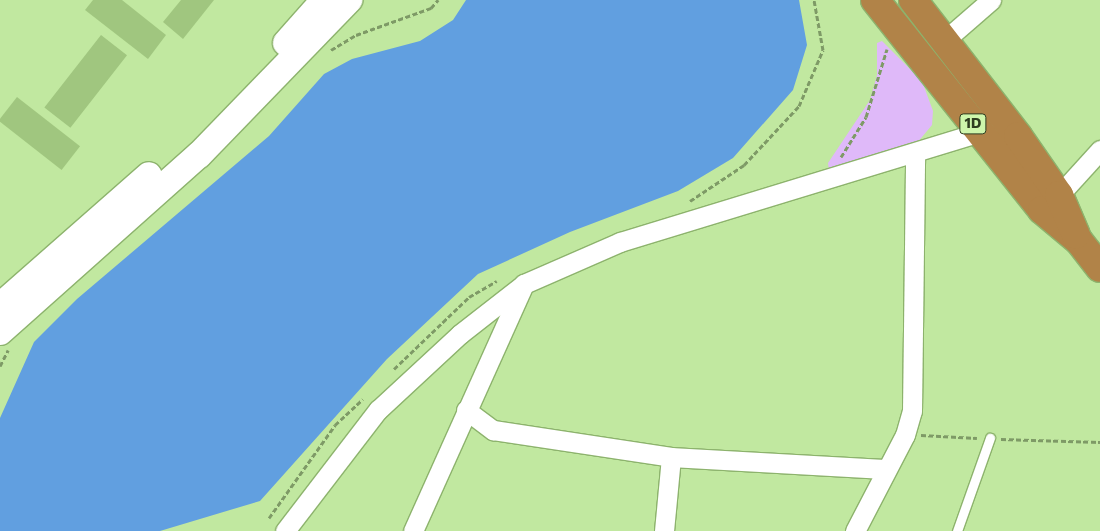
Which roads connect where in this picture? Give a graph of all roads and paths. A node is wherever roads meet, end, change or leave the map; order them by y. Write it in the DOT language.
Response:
graph roads {
  1 [pos="324,0"];
  2 [pos="349,0"];
  3 [pos="875,0"];
  4 [pos="913,0"];
  5 [pos="992,0"];
  6 [pos="895,27"];
  7 [pos="944,40"];
  8 [pos="980,132"];
  9 [pos="1100,150"];
  10 [pos="915,156"];
  11 [pos="830,181"];
  12 [pos="1059,195"];
  13 [pos="1079,241"];
  14 [pos="1100,268"];
  15 [pos="524,284"];
  16 [pos="0,306"];
  17 [pos="0,332"];
  18 [pos="466,410"];
  19 [pos="990,438"];
  20 [pos="671,457"];
  21 [pos="884,469"];
  22 [pos="284,531"];
  23 [pos="414,531"];
  24 [pos="664,531"];
  25 [pos="854,531"];
  26 [pos="957,531"];
  1 -- 16 [label="street"];
  2 -- 17 [label="street"];
  3 -- 6 [label="highway, 1D"];
  4 -- 7 [label="highway, 1D"];
  5 -- 7 [label="street"];
  6 -- 8 [label="highway, 1D"];
  6 -- 11 [label="path"];
  7 -- 12 [label="highway, 1D"];
  8 -- 10 [label="street"];
  8 -- 13 [label="highway, 1D"];
  9 -- 12 [label="street"];
  10 -- 11 [label="street"];
  10 -- 21 [label="street"];
  11 -- 15 [label="street"];
  12 -- 13 [label="highway, 1D"];
  13 -- 14 [label="highway, 1D"];
  15 -- 18 [label="street"];
  15 -- 22 [label="street"];
  18 -- 20 [label="street"];
  18 -- 23 [label="street"];
  19 -- 26 [label="lane"];
  20 -- 21 [label="street"];
  20 -- 24 [label="street"];
  21 -- 25 [label="street"];
}
